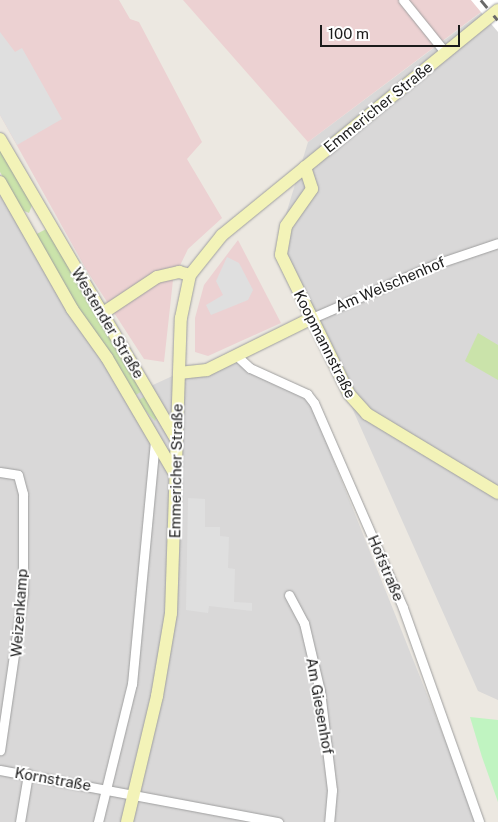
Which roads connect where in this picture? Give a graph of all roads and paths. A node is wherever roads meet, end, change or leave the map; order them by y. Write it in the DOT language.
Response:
graph roads {
  1 [pos="403,0"];
  2 [pos="498,10"];
  3 [pos="445,52"];
  4 [pos="0,139"];
  5 [pos="305,167"];
  6 [pos="0,182"];
  7 [pos="39,208"];
  8 [pos="19,216"];
  9 [pos="496,240"];
  10 [pos="190,275"];
  11 [pos="103,312"];
  12 [pos="312,318"];
  13 [pos="238,357"];
  14 [pos="179,372"];
  15 [pos="155,439"];
  16 [pos="176,439"];
  17 [pos="172,464"];
  18 [pos="154,466"];
  19 [pos="0,472"];
  20 [pos="498,493"];
  21 [pos="289,595"];
  22 [pos="0,750"];
  23 [pos="0,770"];
  24 [pos="28,774"];
  25 [pos="106,788"];
  26 [pos="132,796"];
  27 [pos="20,822"];
  28 [pos="98,822"];
  29 [pos="127,822"];
  30 [pos="278,822"];
  31 [pos="330,822"];
  32 [pos="479,822"];
  1 -- 3 [label="street"];
  2 -- 3 [label="main road, Emmericher Straße"];
  3 -- 5 [label="main road, Emmericher Straße"];
  4 -- 7 [label="main road, Westender Straße"];
  5 -- 10 [label="main road, Emmericher Straße"];
  5 -- 12 [label="main road, Koopmannstraße"];
  6 -- 8 [label="main road, Westender Straße"];
  7 -- 8 [label="main road"];
  7 -- 11 [label="main road, Westender Straße"];
  8 -- 15 [label="main road, Westender Straße"];
  9 -- 12 [label="street, Am Welschenhof"];
  10 -- 11 [label="main road"];
  10 -- 14 [label="main road, Emmericher Straße"];
  11 -- 16 [label="main road, Westender Straße"];
  12 -- 13 [label="main road, Am Welschenhof"];
  12 -- 20 [label="main road, Koopmannstraße"];
  13 -- 14 [label="main road, Am Welschenhof"];
  13 -- 32 [label="street, Hofstraße"];
  14 -- 16 [label="main road, Emmericher Straße"];
  15 -- 16 [label="main road"];
  15 -- 17 [label="main road, Westender Straße"];
  15 -- 18 [label="street, Emmericher Straße"];
  16 -- 17 [label="main road, Emmericher Straße"];
  17 -- 18 [label="street"];
  17 -- 26 [label="main road, Emmericher Straße"];
  18 -- 25 [label="street, Emmericher Straße"];
  19 -- 22 [label="street, Weizenkamp"];
  21 -- 31 [label="street, Am Giesenhof"];
  23 -- 24 [label="street, Kornstraße"];
  24 -- 25 [label="street, Kornstraße"];
  24 -- 27 [label="street"];
  25 -- 26 [label="street, Kornstraße"];
  25 -- 28 [label="street, Emmericher Straße"];
  26 -- 29 [label="main road, Emmericher Straße"];
  26 -- 30 [label="street, Kornstraße"];
}
